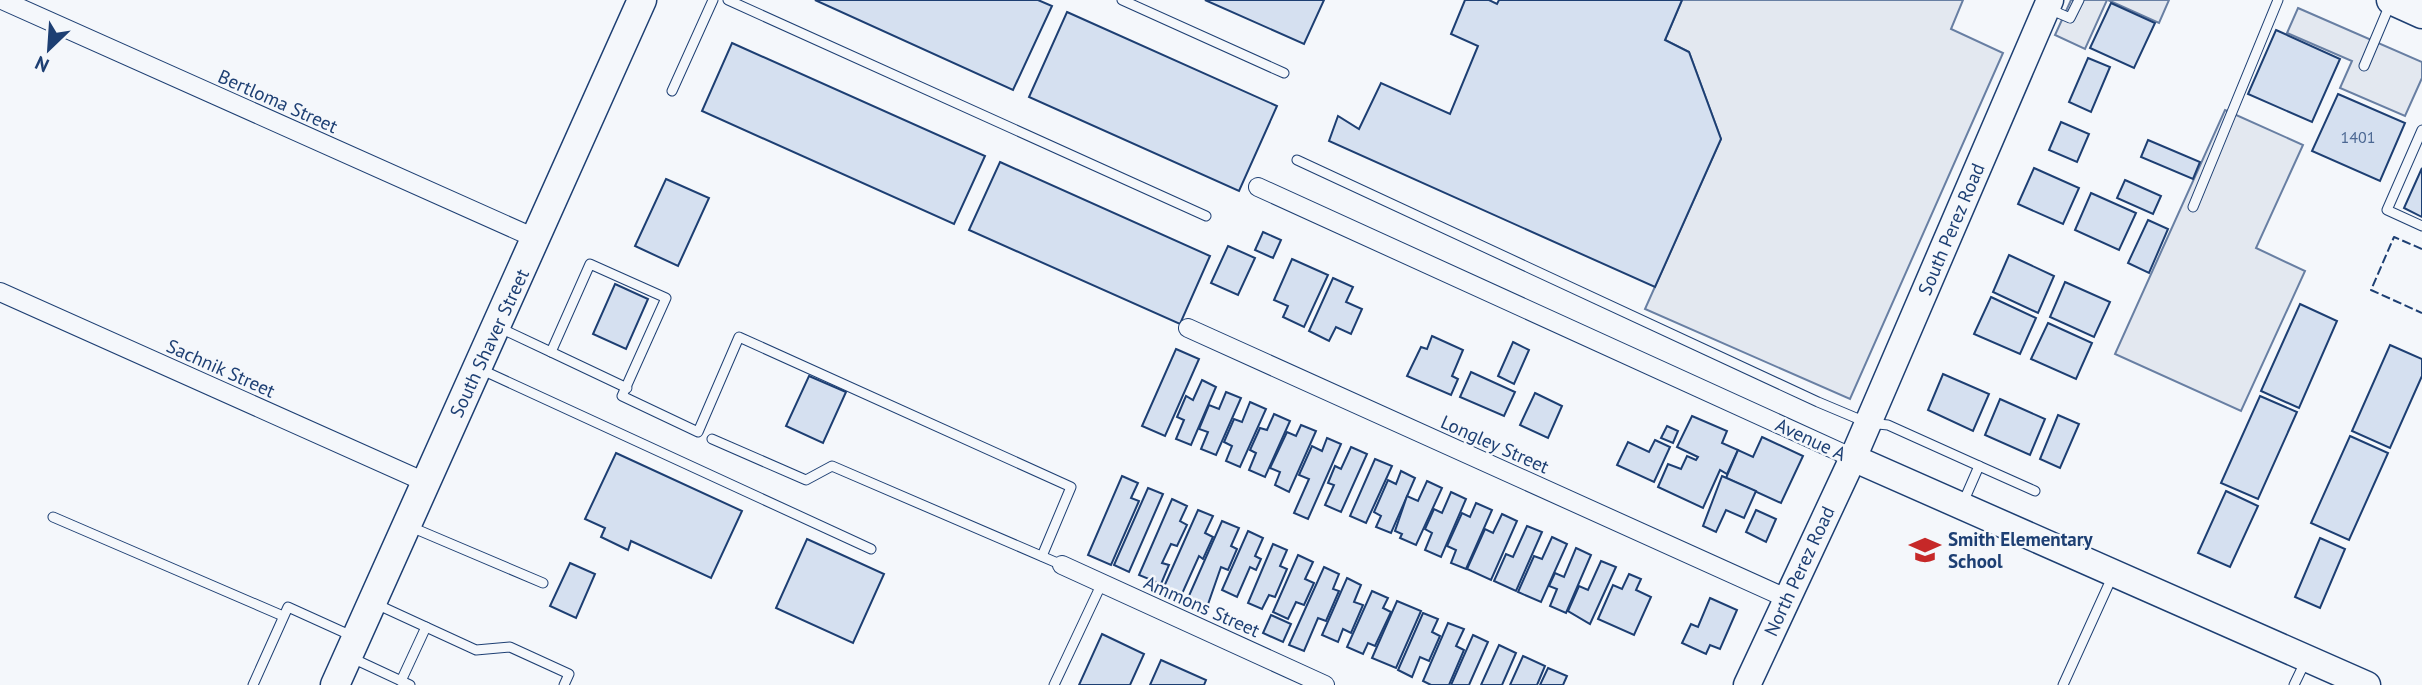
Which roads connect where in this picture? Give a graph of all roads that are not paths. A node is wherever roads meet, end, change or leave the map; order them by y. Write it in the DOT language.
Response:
graph roads {
  1 [pos="2,0"];
  2 [pos="713,0"];
  3 [pos="728,0"];
  4 [pos="1122,0"];
  5 [pos="2079,0"];
  6 [pos="2278,0"];
  7 [pos="2391,0"];
  8 [pos="638,1"];
  9 [pos="2048,4"];
  10 [pos="2422,14"];
  11 [pos="2364,66"];
  12 [pos="1284,73"];
  13 [pos="672,92"];
  14 [pos="2422,130"];
  15 [pos="1297,160"];
  16 [pos="1258,187"];
  17 [pos="2193,207"];
  18 [pos="1206,216"];
  19 [pos="2422,226"];
  20 [pos="537,239"];
  21 [pos="0,292"];
  22 [pos="496,327"];
  23 [pos="1188,328"];
  24 [pos="551,352"];
  25 [pos="478,368"];
  26 [pos="627,388"];
  27 [pos="1868,423"];
  28 [pos="712,439"];
  29 [pos="1853,458"];
  30 [pos="1979,466"];
  31 [pos="425,482"];
  32 [pos="2035,491"];
  33 [pos="1962,506"];
  34 [pos="53,517"];
  35 [pos="406,525"];
  36 [pos="871,550"];
  37 [pos="1042,556"];
  38 [pos="1062,565"];
  39 [pos="2113,573"];
  40 [pos="543,583"];
  41 [pos="1102,583"];
  42 [pos="1786,598"];
  43 [pos="372,602"];
  44 [pos="283,616"];
  45 [pos="426,627"];
  46 [pos="352,647"];
  47 [pos="2306,658"];
  48 [pos="406,683"];
  49 [pos="253,685"];
  50 [pos="335,685"];
  51 [pos="564,685"];
  52 [pos="1054,685"];
  53 [pos="1325,685"];
  54 [pos="1748,685"];
  55 [pos="2063,685"];
  56 [pos="2294,685"];
  57 [pos="2367,685"];
  1 -- 20 [label="street, Bertloma Street"];
  2 -- 13 [label="lane"];
  3 -- 18 [label="lane"];
  4 -- 12 [label="lane"];
  5 -- 9 [label="lane"];
  6 -- 17 [label="lane"];
  7 -- 10 [label="main road"];
  7 -- 11 [label="lane"];
  8 -- 20 [label="main road, South Shaver Street"];
  9 -- 27 [label="street, South Perez Road"];
  14 -- 19 [label="lane"];
  15 -- 27 [label="lane"];
  16 -- 29 [label="street, Avenue A"];
  20 -- 22 [label="main road, South Shaver Street"];
  21 -- 31 [label="street, Sachnik Street"];
  22 -- 24 [label="lane"];
  22 -- 25 [label="main road, South Shaver Street"];
  23 -- 42 [label="street, Longley Street"];
  24 -- 26 [label="lane"];
  24 -- 26 [label="lane"];
  25 -- 31 [label="main road, South Shaver Street"];
  25 -- 36 [label="lane"];
  26 -- 37 [label="lane"];
  27 -- 29 [label="street, South Perez Road"];
  27 -- 30 [label="lane"];
  28 -- 37 [label="lane"];
  29 -- 33 [label="street, Avenue A"];
  29 -- 42 [label="street, North Perez Road"];
  30 -- 32 [label="lane"];
  30 -- 33 [label="lane"];
  31 -- 35 [label="main road, South Shaver Street"];
  33 -- 39 [label="street, Avenue A"];
  34 -- 44 [label="lane"];
  35 -- 40 [label="lane"];
  35 -- 43 [label="main road, South Shaver Street"];
  37 -- 38 [label="lane"];
  38 -- 41 [label="street, Ammons Street"];
  39 -- 47 [label="street, Avenue A"];
  39 -- 55 [label="lane"];
  41 -- 52 [label="lane"];
  41 -- 53 [label="street, Ammons Street"];
  42 -- 54 [label="street, North Perez Road"];
  43 -- 45 [label="lane"];
  43 -- 46 [label="main road, South Shaver Street"];
  44 -- 46 [label="lane"];
  44 -- 49 [label="lane"];
  45 -- 48 [label="lane"];
  45 -- 51 [label="lane"];
  46 -- 48 [label="lane"];
  46 -- 50 [label="main road, South Shaver Street"];
  47 -- 56 [label="lane"];
  47 -- 57 [label="street, Avenue A"];
}
